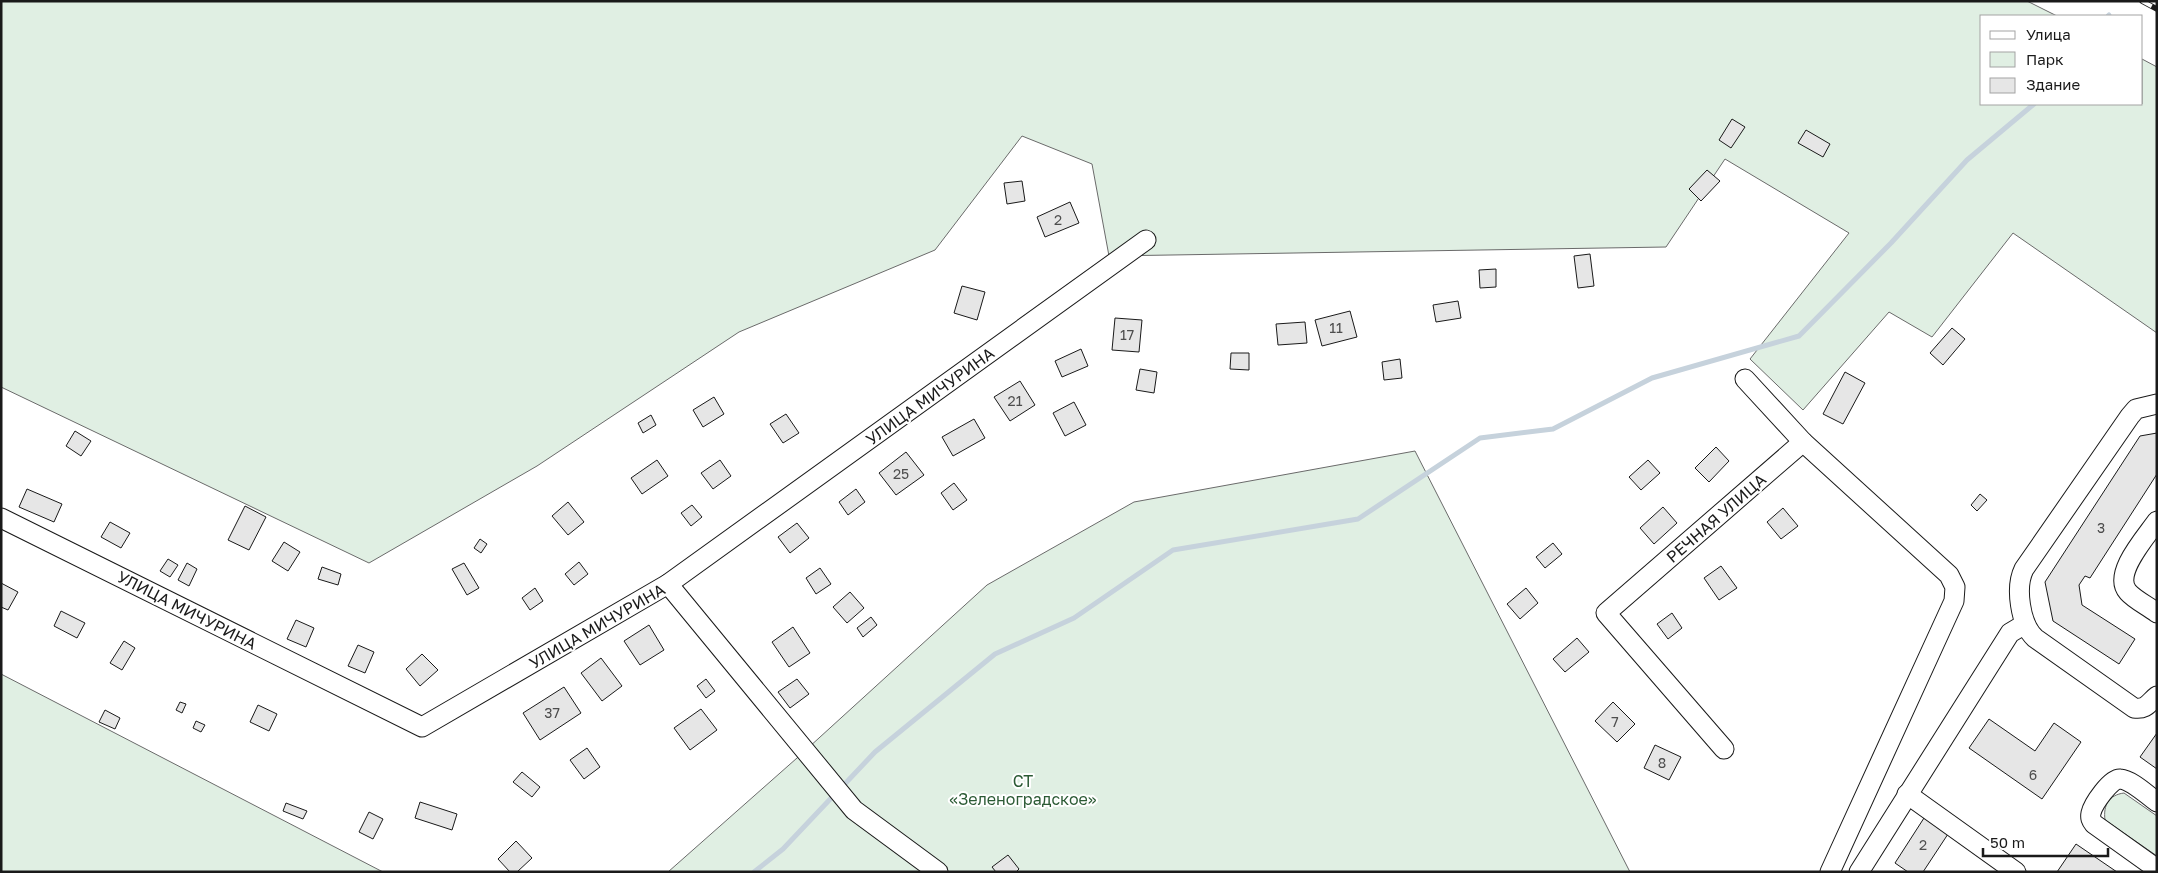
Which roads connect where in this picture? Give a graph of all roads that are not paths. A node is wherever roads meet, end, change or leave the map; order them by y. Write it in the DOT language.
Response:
graph roads {
  1 [pos="1146,240"];
  2 [pos="1745,379"];
  3 [pos="2157,404"];
  4 [pos="1803,442"];
  5 [pos="1,518"];
  6 [pos="2157,521"];
  7 [pos="668,584"];
  8 [pos="2157,612"];
  9 [pos="2025,624"];
  10 [pos="2156,695"];
  11 [pos="1724,749"];
  12 [pos="1907,794"];
  13 [pos="2157,802"];
  14 [pos="2157,869"];
  15 [pos="938,872"];
  16 [pos="1830,872"];
  17 [pos="1859,872"];
  18 [pos="2016,872"];
  1 -- 7 [label="street, УЛИЦА МИЧУРИНА"];
  2 -- 4 [label="street"];
  3 -- 9 [label="street"];
  4 -- 11 [label="street, РЕЧНАЯ УЛИЦА"];
  4 -- 16 [label="street"];
  5 -- 7 [label="street, УЛИЦА МИЧУРИНА"];
  6 -- 8 [label="street"];
  7 -- 15 [label="street"];
  9 -- 10 [label="street"];
  9 -- 12 [label="street"];
  12 -- 17 [label="street"];
  12 -- 18 [label="street"];
  13 -- 14 [label="street"];
}
